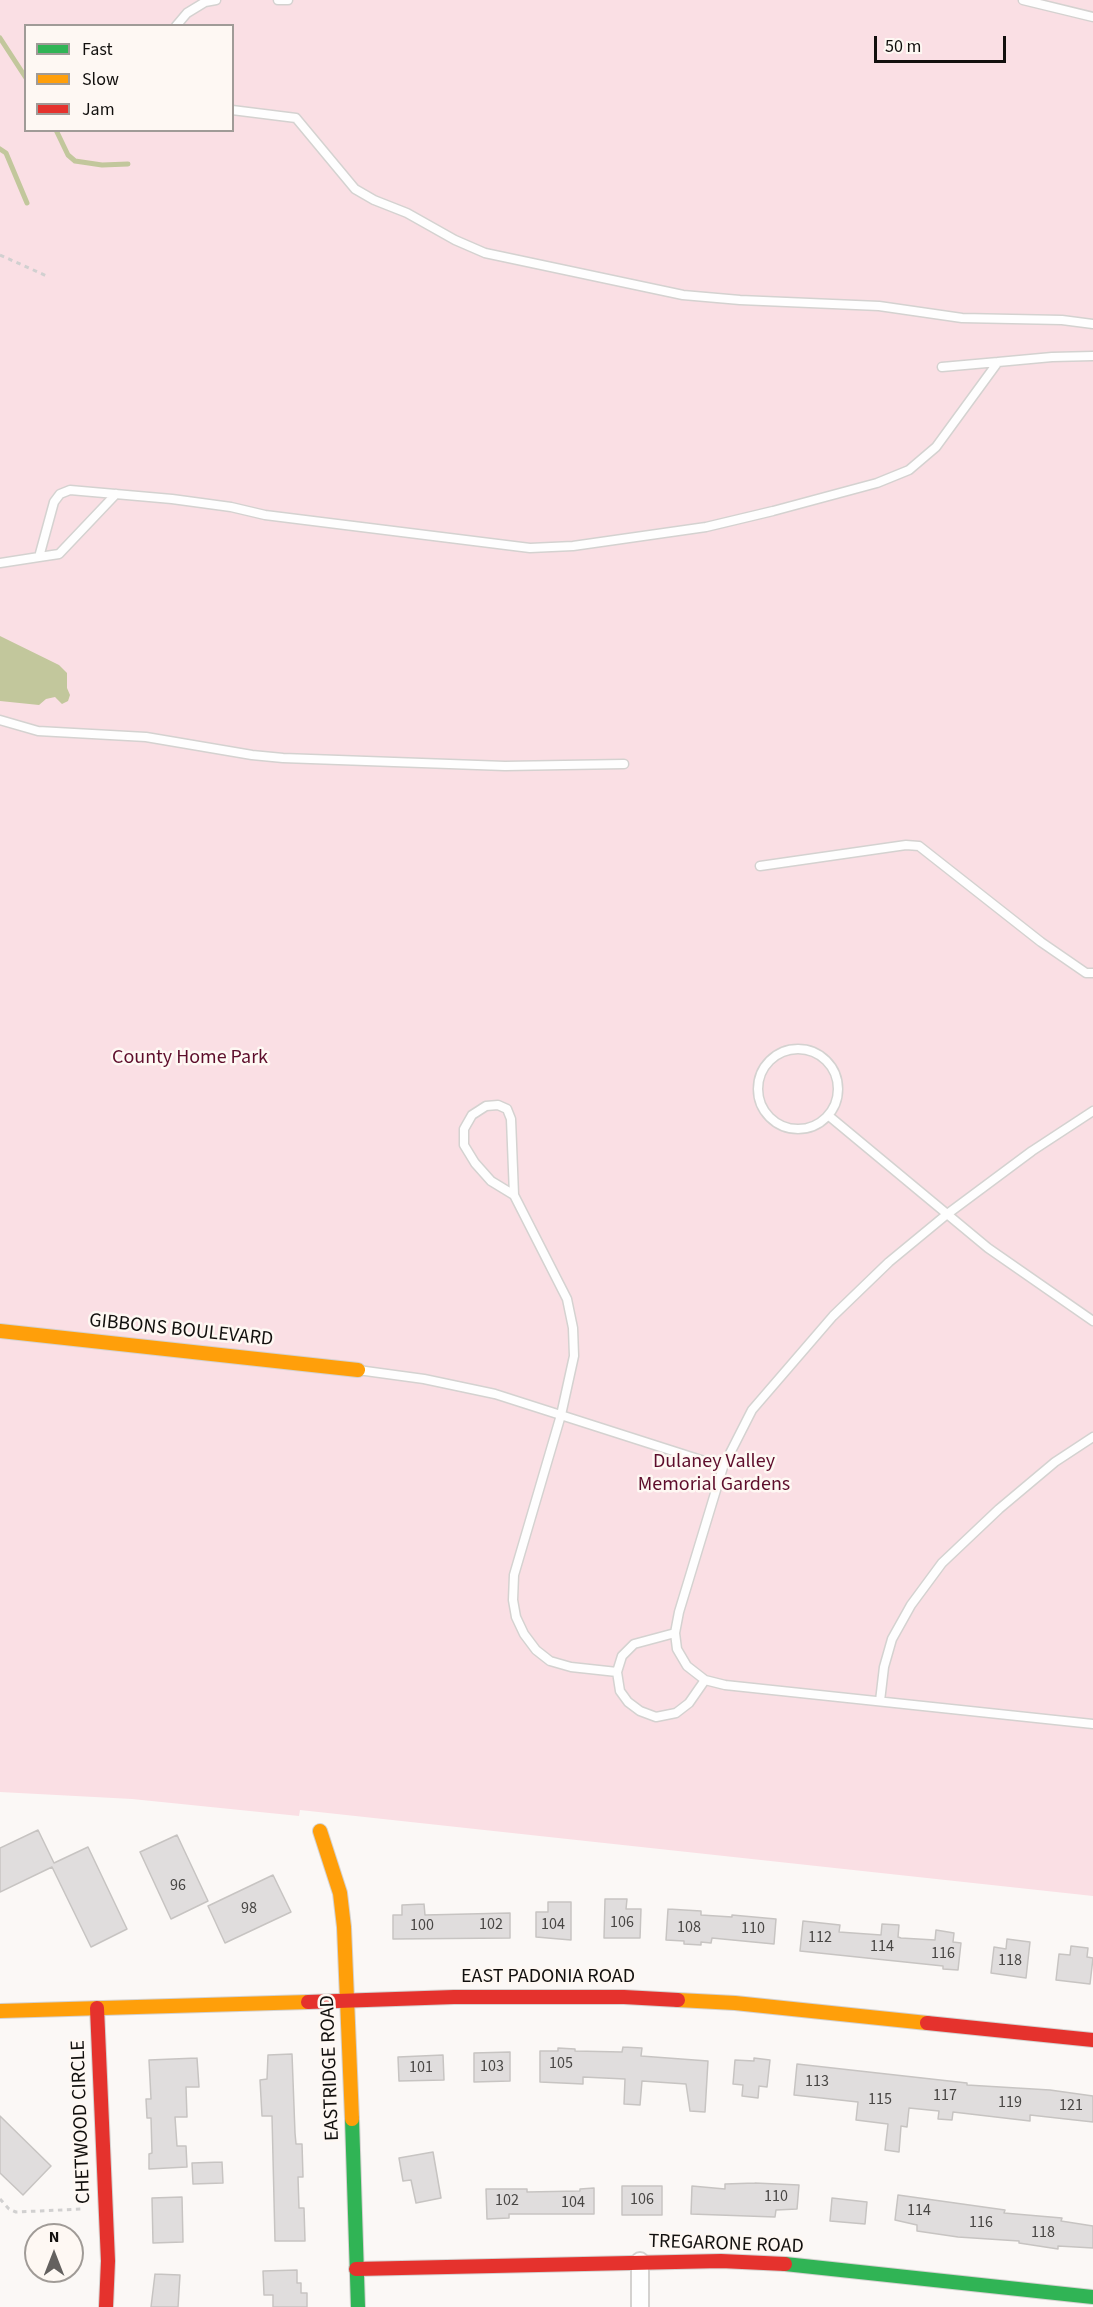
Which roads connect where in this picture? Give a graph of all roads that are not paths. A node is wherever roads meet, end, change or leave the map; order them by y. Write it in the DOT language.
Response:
graph roads {
  1 [pos="216,0"];
  2 [pos="278,0"];
  3 [pos="288,0"];
  4 [pos="1023,0"];
  5 [pos="1093,17"];
  6 [pos="178,24"];
  7 [pos="234,110"];
  8 [pos="1093,324"];
  9 [pos="1093,356"];
  10 [pos="998,362"];
  11 [pos="942,367"];
  12 [pos="116,494"];
  13 [pos="39,557"];
  14 [pos="0,563"];
  15 [pos="0,720"];
  16 [pos="624,764"];
  17 [pos="760,866"];
  18 [pos="1093,973"];
  19 [pos="1093,1111"];
  20 [pos="829,1116"];
  21 [pos="514,1195"];
  22 [pos="946,1215"];
  23 [pos="1093,1321"];
  24 [pos="0,1331"];
  25 [pos="358,1370"];
  26 [pos="561,1414"];
  27 [pos="1093,1437"];
  28 [pos="723,1467"];
  29 [pos="675,1633"];
  30 [pos="616,1672"];
  31 [pos="705,1680"];
  32 [pos="880,1701"];
  33 [pos="1093,1724"];
  34 [pos="320,1831"];
  35 [pos="348,2000"];
  36 [pos="97,2008"];
  37 [pos="0,2012"];
  38 [pos="1093,2040"];
  39 [pos="640,2261"];
  40 [pos="356,2269"];
  41 [pos="1093,2297"];
  42 [pos="106,2307"];
  43 [pos="358,2307"];
  44 [pos="640,2307"];
  1 -- 6 [label="lane"];
  2 -- 3 [label="lane"];
  4 -- 5 [label="lane"];
  7 -- 8 [label="lane"];
  9 -- 10 [label="lane"];
  10 -- 11 [label="lane"];
  10 -- 12 [label="lane"];
  12 -- 13 [label="lane"];
  12 -- 13 [label="lane"];
  13 -- 14 [label="lane"];
  15 -- 16 [label="lane"];
  17 -- 18 [label="lane"];
  19 -- 22 [label="lane"];
  20 -- 20 [label="lane"];
  20 -- 22 [label="lane"];
  21 -- 21 [label="lane"];
  21 -- 26 [label="lane"];
  22 -- 23 [label="lane"];
  22 -- 28 [label="lane"];
  24 -- 25 [label="street, GIBBONS BOULEVARD"];
  25 -- 26 [label="lane"];
  26 -- 28 [label="lane"];
  26 -- 30 [label="lane"];
  27 -- 32 [label="lane"];
  28 -- 29 [label="lane"];
  29 -- 30 [label="lane"];
  29 -- 31 [label="lane"];
  30 -- 31 [label="lane"];
  31 -- 32 [label="lane"];
  32 -- 33 [label="lane"];
  34 -- 35 [label="street, EASTRIDGE ROAD"];
  35 -- 36 [label="street, EAST PADONIA ROAD"];
  35 -- 38 [label="street, EAST PADONIA ROAD"];
  35 -- 40 [label="street, EASTRIDGE ROAD"];
  36 -- 37 [label="street, EAST PADONIA ROAD"];
  36 -- 42 [label="street, CHETWOOD CIRCLE"];
  39 -- 40 [label="street, TREGARONE ROAD"];
  39 -- 41 [label="street, TREGARONE ROAD"];
  39 -- 44 [label="street"];
  40 -- 43 [label="street, EASTRIDGE ROAD"];
}
